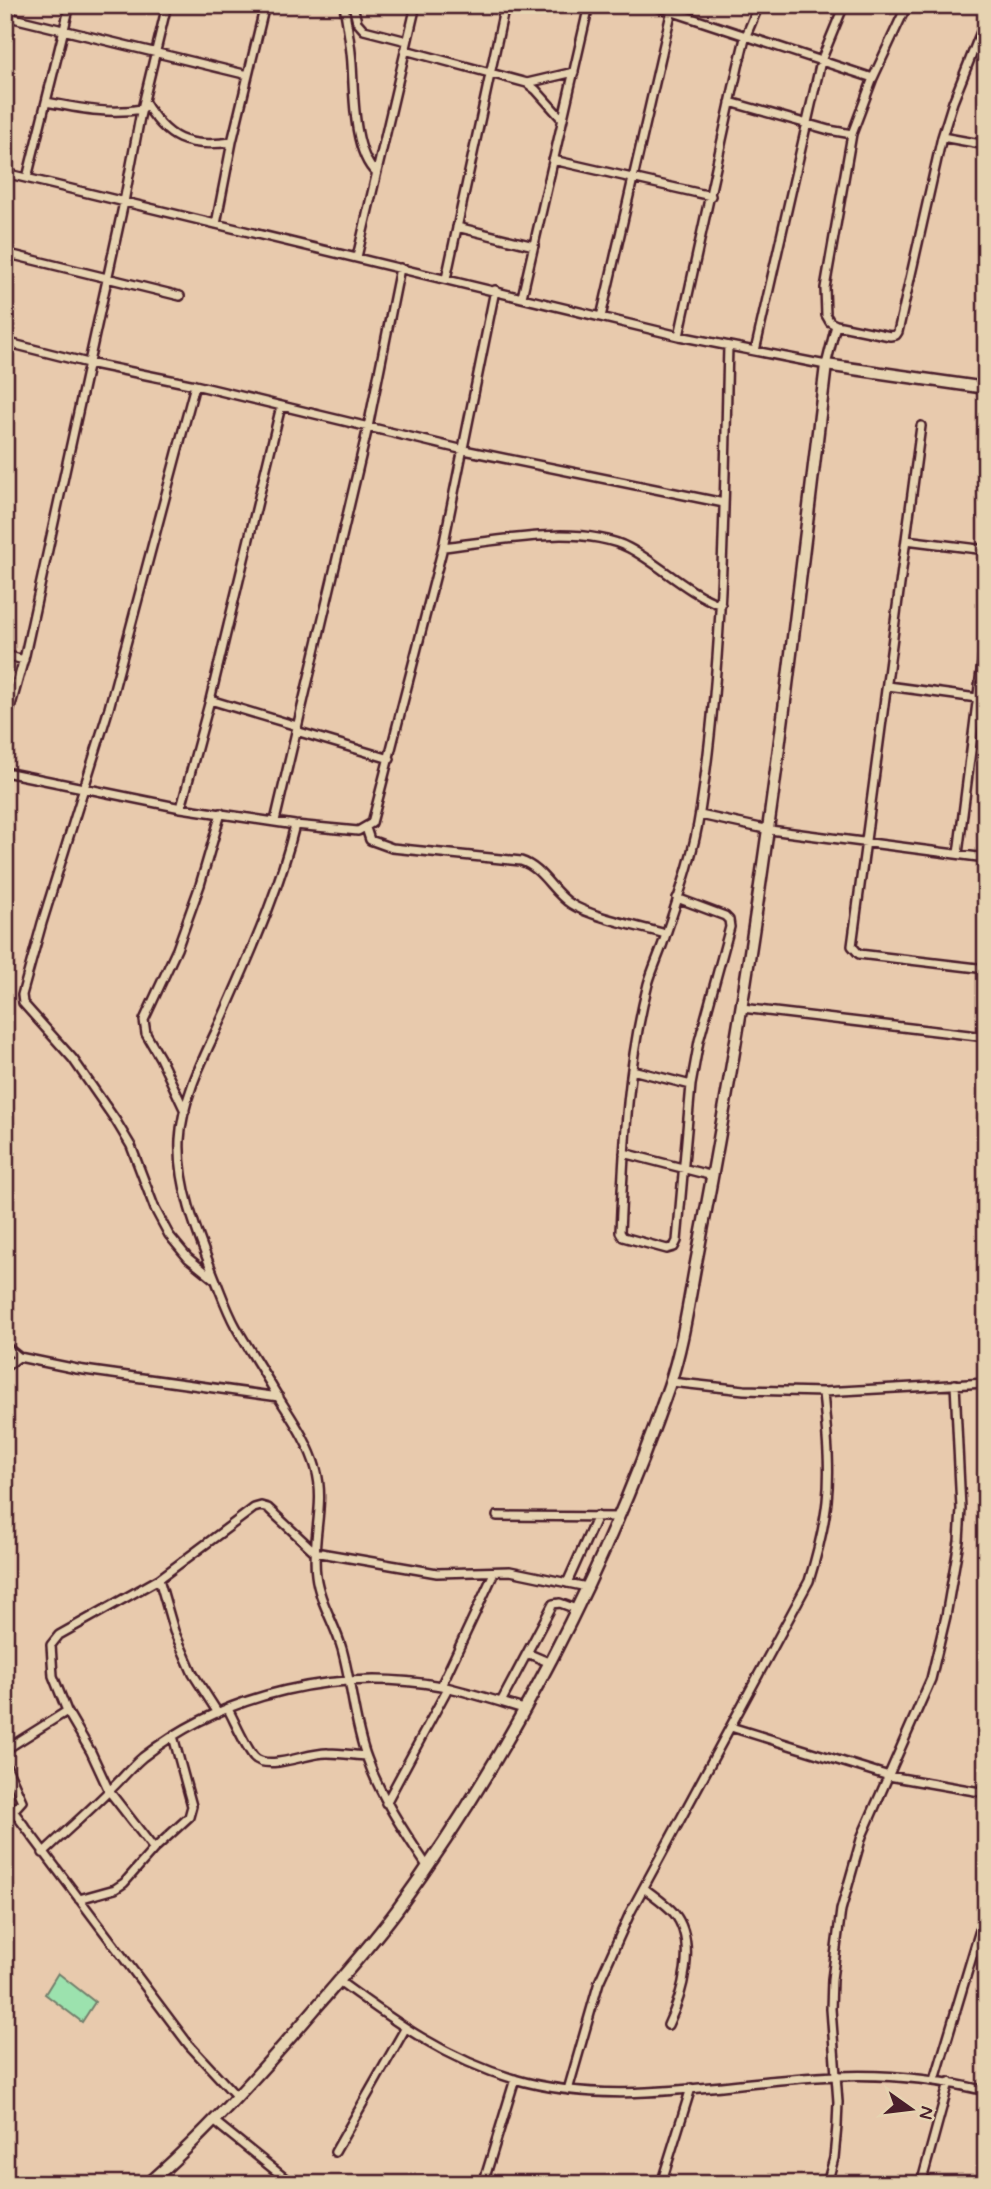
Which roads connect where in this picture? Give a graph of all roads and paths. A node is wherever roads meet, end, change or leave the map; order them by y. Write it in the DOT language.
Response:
graph roads {
  1 [pos="70,5"];
  2 [pos="167,5"];
  3 [pos="265,5"];
  4 [pos="344,5"];
  5 [pos="353,5"];
  6 [pos="416,5"];
  7 [pos="505,5"];
  8 [pos="589,5"];
  9 [pos="652,5"];
  10 [pos="759,5"];
  11 [pos="844,5"];
  12 [pos="907,5"];
  13 [pos="672,9"];
  14 [pos="5,16"];
  15 [pos="986,19"];
  16 [pos="63,31"];
  17 [pos="745,38"];
  18 [pos="407,41"];
  19 [pos="405,50"];
  20 [pos="156,52"];
  21 [pos="821,61"];
  22 [pos="574,72"];
  23 [pos="491,73"];
  24 [pos="248,75"];
  25 [pos="873,78"];
  26 [pos="527,83"];
  27 [pos="46,102"];
  28 [pos="730,102"];
  29 [pos="143,105"];
  30 [pos="562,119"];
  31 [pos="805,123"];
  32 [pos="852,134"];
  33 [pos="942,137"];
  34 [pos="232,142"];
  35 [pos="986,145"];
  36 [pos="553,160"];
  37 [pos="5,173"];
  38 [pos="376,173"];
  39 [pos="632,177"];
  40 [pos="27,178"];
  41 [pos="710,195"];
  42 [pos="124,202"];
  43 [pos="216,224"];
  44 [pos="457,227"];
  45 [pos="534,246"];
  46 [pos="5,253"];
  47 [pos="357,257"];
  48 [pos="400,268"];
  49 [pos="107,278"];
  50 [pos="446,279"];
  51 [pos="495,290"];
  52 [pos="180,296"];
  53 [pos="522,297"];
  54 [pos="601,317"];
  55 [pos="836,325"];
  56 [pos="679,336"];
  57 [pos="5,342"];
  58 [pos="728,346"];
  59 [pos="755,351"];
  60 [pos="88,363"];
  61 [pos="826,365"];
  62 [pos="195,385"];
  63 [pos="986,388"];
  64 [pos="281,406"];
  65 [pos="921,426"];
  66 [pos="368,428"];
  67 [pos="464,450"];
  68 [pos="724,503"];
  69 [pos="906,540"];
  70 [pos="443,547"];
  71 [pos="986,550"];
  72 [pos="720,605"];
  73 [pos="986,631"];
  74 [pos="5,655"];
  75 [pos="24,660"];
  76 [pos="888,686"];
  77 [pos="978,698"];
  78 [pos="210,700"];
  79 [pos="5,727"];
  80 [pos="296,729"];
  81 [pos="390,759"];
  82 [pos="5,772"];
  83 [pos="85,788"];
  84 [pos="181,808"];
  85 [pos="221,813"];
  86 [pos="700,815"];
  87 [pos="275,821"];
  88 [pos="295,825"];
  89 [pos="366,828"];
  90 [pos="770,830"];
  91 [pos="866,844"];
  92 [pos="958,854"];
  93 [pos="986,858"];
  94 [pos="677,898"];
  95 [pos="666,934"];
  96 [pos="986,969"];
  97 [pos="743,1008"];
  98 [pos="986,1037"];
  99 [pos="632,1070"];
  100 [pos="691,1085"];
  101 [pos="185,1111"];
  102 [pos="624,1153"];
  103 [pos="684,1168"];
  104 [pos="713,1176"];
  105 [pos="216,1281"];
  106 [pos="5,1346"];
  107 [pos="19,1357"];
  108 [pos="5,1367"];
  109 [pos="671,1382"];
  110 [pos="986,1383"];
  111 [pos="955,1384"];
  112 [pos="823,1392"];
  113 [pos="279,1397"];
  114 [pos="498,1516"];
  115 [pos="597,1516"];
  116 [pos="619,1517"];
  117 [pos="315,1552"];
  118 [pos="494,1573"];
  119 [pos="159,1579"];
  120 [pos="567,1583"];
  121 [pos="587,1587"];
  122 [pos="576,1609"];
  123 [pos="527,1653"];
  124 [pos="548,1662"];
  125 [pos="350,1681"];
  126 [pos="445,1687"];
  127 [pos="501,1702"];
  128 [pos="228,1709"];
  129 [pos="524,1709"];
  130 [pos="67,1711"];
  131 [pos="218,1713"];
  132 [pos="731,1727"];
  133 [pos="173,1736"];
  134 [pos="5,1750"];
  135 [pos="366,1756"];
  136 [pos="5,1763"];
  137 [pos="889,1776"];
  138 [pos="109,1791"];
  139 [pos="986,1793"];
  140 [pos="6,1802"];
  141 [pos="386,1803"];
  142 [pos="13,1811"];
  143 [pos="154,1849"];
  144 [pos="43,1853"];
  145 [pos="427,1866"];
  146 [pos="644,1888"];
  147 [pos="79,1899"];
  148 [pos="986,1910"];
  149 [pos="339,1981"];
  150 [pos="668,2025"];
  151 [pos="405,2029"];
  152 [pos="837,2076"];
  153 [pos="514,2080"];
  154 [pos="935,2080"];
  155 [pos="949,2082"];
  156 [pos="691,2088"];
  157 [pos="568,2090"];
  158 [pos="986,2091"];
  159 [pos="237,2096"];
  160 [pos="214,2121"];
  161 [pos="335,2152"];
  162 [pos="149,2183"];
  163 [pos="292,2184"];
  164 [pos="483,2184"];
  165 [pos="662,2184"];
  166 [pos="827,2184"];
  167 [pos="921,2184"];
  1 -- 16 [label="street"];
  2 -- 20 [label="street"];
  3 -- 24 [label="street"];
  4 -- 38 [label="street"];
  5 -- 18 [label="street"];
  6 -- 18 [label="street"];
  7 -- 23 [label="street"];
  8 -- 22 [label="street"];
  9 -- 13 [label="street"];
  10 -- 17 [label="street"];
  11 -- 21 [label="street"];
  12 -- 25 [label="street"];
  13 -- 17 [label="street"];
  13 -- 39 [label="street"];
  14 -- 16 [label="street"];
  15 -- 33 [label="street"];
  16 -- 20 [label="street"];
  16 -- 27 [label="street"];
  17 -- 21 [label="street"];
  17 -- 28 [label="street"];
  18 -- 19 [label="street"];
  19 -- 23 [label="street"];
  19 -- 38 [label="street"];
  20 -- 24 [label="street"];
  20 -- 29 [label="street"];
  21 -- 25 [label="street"];
  21 -- 31 [label="street"];
  22 -- 26 [label="street"];
  22 -- 30 [label="street"];
  23 -- 26 [label="street"];
  23 -- 44 [label="street"];
  24 -- 34 [label="street"];
  25 -- 32 [label="street"];
  26 -- 30 [label="street"];
  27 -- 29 [label="street"];
  27 -- 40 [label="street"];
  28 -- 31 [label="street"];
  28 -- 41 [label="street"];
  29 -- 34 [label="street"];
  29 -- 42 [label="street"];
  30 -- 36 [label="street"];
  31 -- 32 [label="street"];
  31 -- 59 [label="street"];
  32 -- 55 [label="street"];
  33 -- 35 [label="street"];
  33 -- 55 [label="street"];
  34 -- 43 [label="street"];
  36 -- 39 [label="street"];
  36 -- 45 [label="street"];
  37 -- 40 [label="street"];
  38 -- 47 [label="street"];
  39 -- 41 [label="street"];
  39 -- 54 [label="street"];
  40 -- 42 [label="street"];
  41 -- 56 [label="street"];
  42 -- 43 [label="street"];
  42 -- 49 [label="street"];
  43 -- 47 [label="street"];
  44 -- 45 [label="street"];
  44 -- 50 [label="street"];
  45 -- 53 [label="street"];
  46 -- 49 [label="street"];
  47 -- 48 [label="street"];
  48 -- 50 [label="street"];
  48 -- 66 [label="street"];
  49 -- 52 [label="street"];
  49 -- 60 [label="street"];
  50 -- 51 [label="street"];
  51 -- 53 [label="street"];
  51 -- 67 [label="street"];
  53 -- 54 [label="street"];
  54 -- 56 [label="street"];
  55 -- 61 [label="street"];
  56 -- 58 [label="street"];
  57 -- 60 [label="street"];
  58 -- 59 [label="street"];
  58 -- 68 [label="street"];
  59 -- 61 [label="street"];
  60 -- 62 [label="street"];
  60 -- 75 [label="street"];
  61 -- 63 [label="street"];
  61 -- 90 [label="street"];
  62 -- 64 [label="street"];
  62 -- 83 [label="street"];
  64 -- 66 [label="street"];
  64 -- 78 [label="street"];
  65 -- 69 [label="street"];
  66 -- 67 [label="street"];
  66 -- 80 [label="street"];
  67 -- 68 [label="street"];
  67 -- 70 [label="street"];
  68 -- 72 [label="street"];
  69 -- 71 [label="street"];
  69 -- 76 [label="street"];
  70 -- 72 [label="street"];
  70 -- 81 [label="street"];
  72 -- 86 [label="street"];
  73 -- 77 [label="street"];
  74 -- 75 [label="street"];
  75 -- 79 [label="street"];
  76 -- 77 [label="street"];
  76 -- 91 [label="street"];
  77 -- 92 [label="street"];
  78 -- 80 [label="street"];
  78 -- 84 [label="street"];
  80 -- 81 [label="street"];
  80 -- 87 [label="street"];
  81 -- 89 [label="street"];
  82 -- 83 [label="street"];
  83 -- 84 [label="street"];
  83 -- 105 [label="street"];
  84 -- 85 [label="street"];
  85 -- 87 [label="street"];
  85 -- 101 [label="street"];
  86 -- 90 [label="street"];
  86 -- 94 [label="street"];
  87 -- 88 [label="street"];
  88 -- 89 [label="street"];
  88 -- 101 [label="street"];
  89 -- 95 [label="street"];
  90 -- 91 [label="street"];
  90 -- 97 [label="street"];
  91 -- 92 [label="street"];
  91 -- 96 [label="street"];
  92 -- 93 [label="street"];
  94 -- 95 [label="street"];
  94 -- 100 [label="street"];
  95 -- 99 [label="street"];
  97 -- 98 [label="street"];
  97 -- 104 [label="street"];
  99 -- 100 [label="street"];
  99 -- 102 [label="street"];
  100 -- 103 [label="street"];
  101 -- 105 [label="street"];
  102 -- 103 [label="street"];
  102 -- 103 [label="street"];
  103 -- 104 [label="street"];
  104 -- 109 [label="street"];
  105 -- 113 [label="street"];
  106 -- 107 [label="street"];
  107 -- 108 [label="street"];
  107 -- 113 [label="street"];
  109 -- 112 [label="street"];
  109 -- 116 [label="street"];
  110 -- 111 [label="street"];
  111 -- 112 [label="street"];
  111 -- 137 [label="street"];
  112 -- 132 [label="street"];
  113 -- 117 [label="street"];
  114 -- 115 [label="street"];
  115 -- 116 [label="street"];
  115 -- 120 [label="street"];
  116 -- 121 [label="street"];
  117 -- 118 [label="street"];
  117 -- 119 [label="street"];
  117 -- 125 [label="street"];
  118 -- 120 [label="street"];
  118 -- 126 [label="street"];
  119 -- 130 [label="street"];
  119 -- 131 [label="street"];
  120 -- 121 [label="street"];
  121 -- 122 [label="street"];
  122 -- 123 [label="street"];
  122 -- 124 [label="street"];
  123 -- 124 [label="street"];
  123 -- 127 [label="street"];
  124 -- 129 [label="street"];
  125 -- 126 [label="street"];
  125 -- 128 [label="street"];
  125 -- 135 [label="street"];
  126 -- 127 [label="street"];
  126 -- 141 [label="street"];
  127 -- 129 [label="street"];
  128 -- 131 [label="street"];
  128 -- 135 [label="street"];
  129 -- 145 [label="street"];
  130 -- 134 [label="street"];
  130 -- 138 [label="street"];
  131 -- 133 [label="street"];
  132 -- 137 [label="street"];
  132 -- 146 [label="street"];
  133 -- 138 [label="street"];
  133 -- 143 [label="street"];
  135 -- 141 [label="street"];
  136 -- 142 [label="street"];
  137 -- 139 [label="street"];
  137 -- 152 [label="street"];
  138 -- 143 [label="street"];
  138 -- 144 [label="street"];
  140 -- 142 [label="street"];
  141 -- 145 [label="street"];
  142 -- 144 [label="street"];
  143 -- 147 [label="street"];
  144 -- 147 [label="street"];
  145 -- 149 [label="street"];
  146 -- 150 [label="street"];
  146 -- 157 [label="street"];
  147 -- 159 [label="street"];
  148 -- 154 [label="street"];
  149 -- 151 [label="street"];
  149 -- 159 [label="street"];
  151 -- 153 [label="street"];
  151 -- 161 [label="street"];
  152 -- 154 [label="street"];
  152 -- 156 [label="street"];
  152 -- 166 [label="street"];
  153 -- 157 [label="street"];
  153 -- 164 [label="street"];
  154 -- 155 [label="street"];
  155 -- 158 [label="street"];
  155 -- 167 [label="street"];
  156 -- 157 [label="street"];
  156 -- 165 [label="street"];
  159 -- 160 [label="street"];
  160 -- 162 [label="street"];
  160 -- 163 [label="street"];
}
